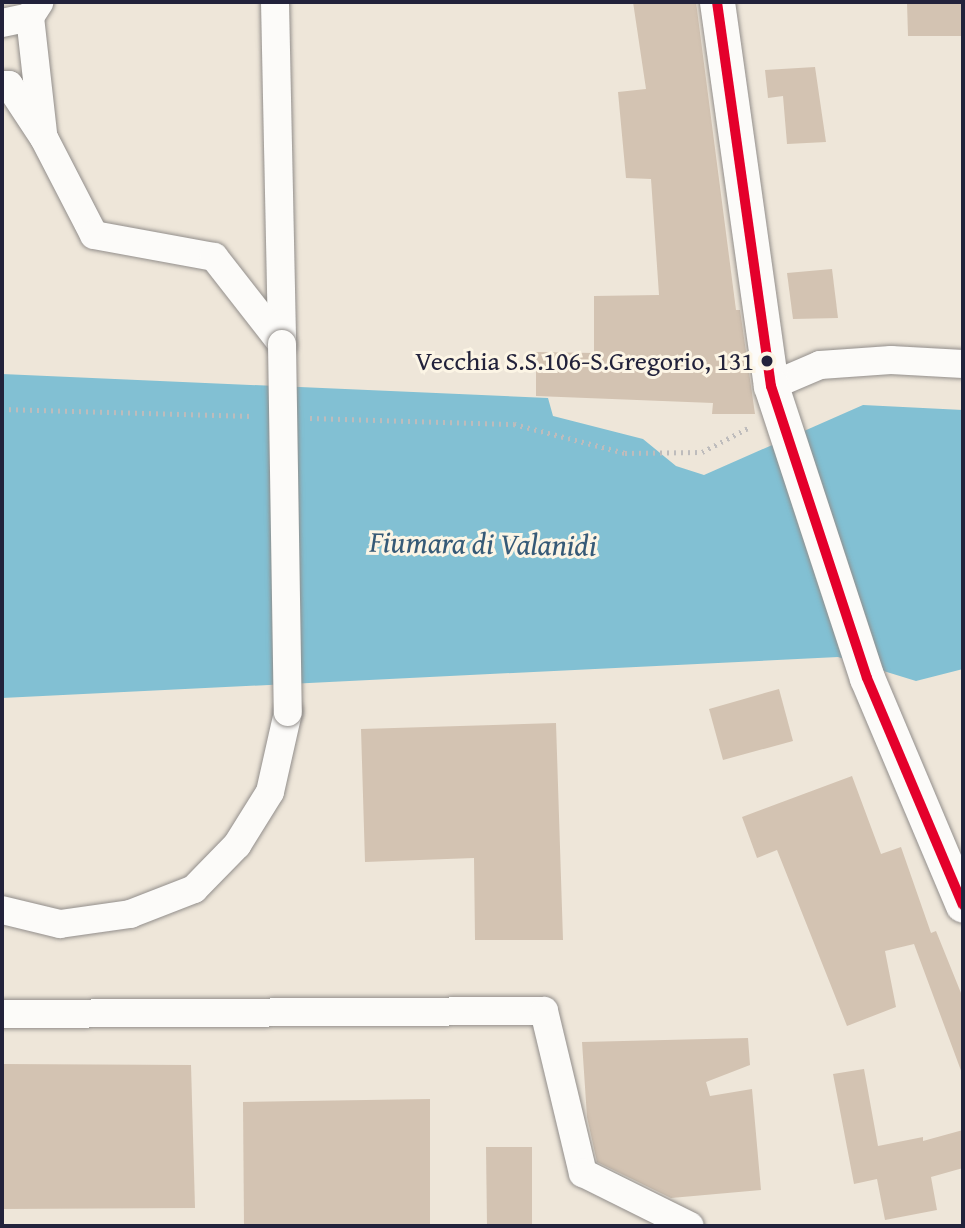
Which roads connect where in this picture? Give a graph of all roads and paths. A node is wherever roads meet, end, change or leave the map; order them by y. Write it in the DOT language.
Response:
graph roads {
  1 [pos="254,2"];
  2 [pos="717,2"];
  3 [pos="35,10"];
  4 [pos="275,11"];
  5 [pos="2,23"];
  6 [pos="2,85"];
  7 [pos="44,138"];
  8 [pos="282,344"];
  9 [pos="963,364"];
  10 [pos="778,407"];
  11 [pos="2,409"];
  12 [pos="265,417"];
  13 [pos="306,418"];
  14 [pos="963,905"];
  15 [pos="2,910"];
  16 [pos="2,1014"];
  17 [pos="690,1226"];
  1 -- 4 [label="street"];
  2 -- 10 [label="street"];
  3 -- 5 [label="street"];
  3 -- 7 [label="street"];
  4 -- 8 [label="street"];
  6 -- 7 [label="street"];
  7 -- 8 [label="street"];
  8 -- 15 [label="street, bridge"];
  9 -- 10 [label="street"];
  10 -- 13 [label="path"];
  10 -- 14 [label="street"];
  11 -- 12 [label="path"];
  16 -- 17 [label="street"];
}
